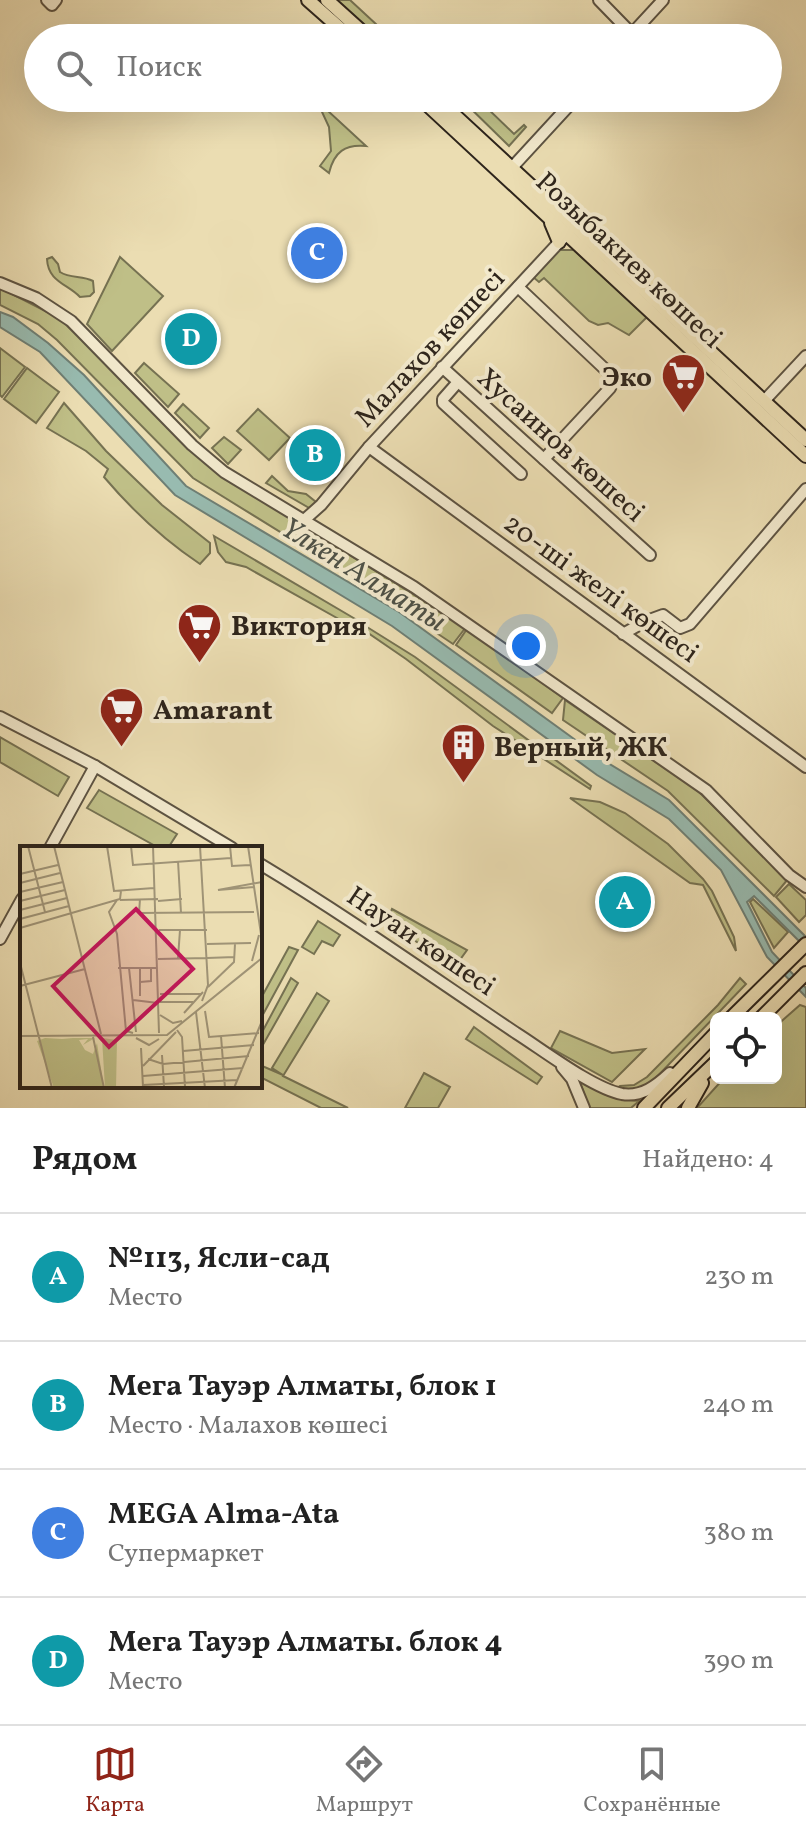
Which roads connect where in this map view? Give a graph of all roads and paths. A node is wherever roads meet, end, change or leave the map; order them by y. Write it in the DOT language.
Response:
graph roads {
  1 [pos="308,0"];
  2 [pos="327,0"];
  3 [pos="599,0"];
  4 [pos="663,0"];
  5 [pos="335,24"];
  6 [pos="354,24"];
  7 [pos="620,24"];
  8 [pos="641,24"];
  9 [pos="437,112"];
  10 [pos="450,112"];
  11 [pos="563,112"];
  12 [pos="508,171"];
  13 [pos="567,234"];
  14 [pos="0,283"];
  15 [pos="518,287"];
  16 [pos="806,356"];
  17 [pos="442,367"];
  18 [pos="458,382"];
  19 [pos="764,401"];
  20 [pos="806,440"];
  21 [pos="369,447"];
  22 [pos="806,456"];
  23 [pos="544,459"];
  24 [pos="521,474"];
  25 [pos="806,489"];
  26 [pos="303,521"];
  27 [pos="650,555"];
  28 [pos="623,634"];
  29 [pos="0,717"];
  30 [pos="95,766"];
  31 [pos="806,767"];
  32 [pos="51,846"];
  33 [pos="229,846"];
  34 [pos="262,865"];
  35 [pos="806,887"];
  36 [pos="20,903"];
  37 [pos="0,939"];
  38 [pos="806,944"];
  39 [pos="806,973"];
  40 [pos="737,1012"];
  41 [pos="767,1012"];
  42 [pos="710,1038"];
  43 [pos="710,1039"];
  44 [pos="555,1059"];
  45 [pos="710,1070"];
  46 [pos="710,1072"];
  47 [pos="584,1108"];
  48 [pos="644,1108"];
  49 [pos="668,1108"];
  50 [pos="688,1108"];
  1 -- 5 [label="main road"];
  2 -- 6 [label="main road"];
  3 -- 7 [label="street"];
  4 -- 8 [label="street"];
  9 -- 12 [label="main road, Розыбакиев көшесі"];
  10 -- 12 [label="main road, Розыбакиев көшесі"];
  11 -- 12 [label="street"];
  12 -- 13 [label="main road, Розыбакиев көшесі"];
  12 -- 13 [label="main road, Розыбакиев көшесі"];
  13 -- 15 [label="street, Малахов көшесі"];
  13 -- 19 [label="main road, Розыбакиев көшесі"];
  13 -- 22 [label="main road, Розыбакиев көшесі"];
  14 -- 26 [label="street"];
  15 -- 17 [label="street, Малахов көшесі"];
  15 -- 23 [label="street"];
  16 -- 19 [label="street"];
  17 -- 18 [label="street, Хусаинов көшесі"];
  17 -- 21 [label="street, Малахов көшесі"];
  18 -- 23 [label="street, Хусаинов көшесі"];
  18 -- 24 [label="street"];
  19 -- 20 [label="main road, Розыбакиев көшесі"];
  21 -- 26 [label="street, Малахов көшесі"];
  21 -- 28 [label="street, 20-ші желі көшесі"];
  23 -- 27 [label="street, Хусаинов көшесі"];
  25 -- 28 [label="street"];
  26 -- 35 [label="street"];
  28 -- 31 [label="street, 20-ші желі көшесі"];
  29 -- 30 [label="street"];
  30 -- 32 [label="street"];
  30 -- 33 [label="street"];
  34 -- 44 [label="street, Науаи көшесі"];
  36 -- 37 [label="street"];
  38 -- 40 [label="main road"];
  39 -- 41 [label="main road"];
  42 -- 44 [label="street, Науаи көшесі"];
  43 -- 48 [label="main road"];
  44 -- 47 [label="street, Науаи көшесі"];
  45 -- 49 [label="main road"];
  46 -- 50 [label="main road"];
}
